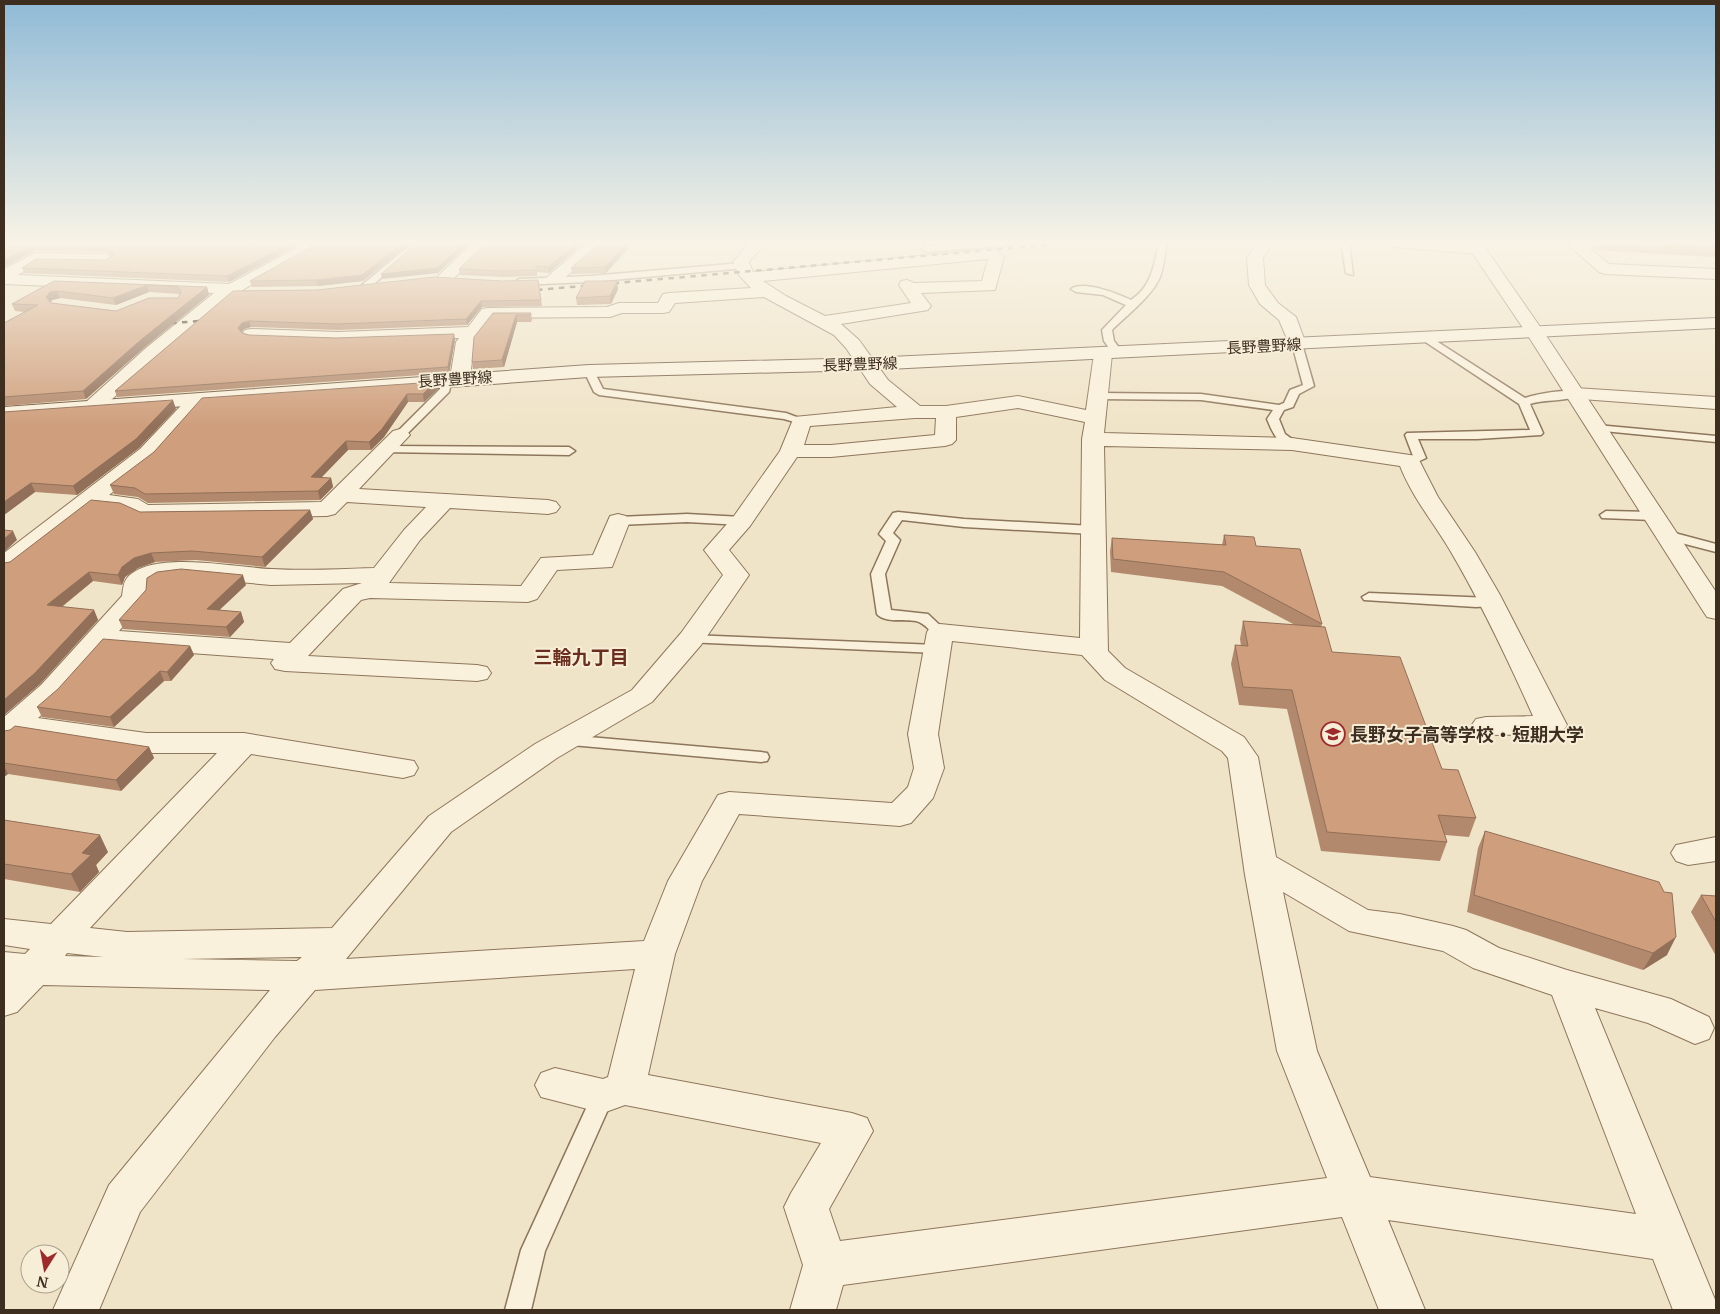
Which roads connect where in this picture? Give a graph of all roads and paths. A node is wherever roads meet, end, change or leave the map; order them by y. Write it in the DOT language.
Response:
graph roads {
  1 [pos="218,303"];
  2 [pos="666,303"];
  3 [pos="788,303"];
  4 [pos="920,303"];
  5 [pos="1269,303"];
  6 [pos="1515,303"];
  7 [pos="1132,304"];
  8 [pos="823,322"];
  9 [pos="1716,323"];
  10 [pos="1534,331"];
  11 [pos="474,332"];
  12 [pos="251,334"];
  13 [pos="1424,337"];
  14 [pos="1297,344"];
  15 [pos="1111,354"];
  16 [pos="868,364"];
  17 [pos="589,371"];
  18 [pos="453,379"];
  19 [pos="1575,394"];
  20 [pos="198,399"];
  21 [pos="1524,402"];
  22 [pos="1716,403"];
  23 [pos="93,406"];
  24 [pos="1280,408"];
  25 [pos="915,412"];
  26 [pos="946,412"];
  27 [pos="4,413"];
  28 [pos="1095,417"];
  29 [pos="801,421"];
  30 [pos="1597,428"];
  31 [pos="400,435"];
  32 [pos="1716,439"];
  33 [pos="1292,444"];
  34 [pos="385,450"];
  35 [pos="791,450"];
  36 [pos="569,451"];
  37 [pos="1409,461"];
  38 [pos="340,495"];
  39 [pos="91,500"];
  40 [pos="443,502"];
  41 [pos="548,507"];
  42 [pos="1606,515"];
  43 [pos="1653,516"];
  44 [pos="618,521"];
  45 [pos="742,521"];
  46 [pos="1093,530"];
  47 [pos="1667,535"];
  48 [pos="1716,548"];
  49 [pos="4,565"];
  50 [pos="376,583"];
  51 [pos="1369,597"];
  52 [pos="1491,602"];
  53 [pos="1716,611"];
  54 [pos="98,638"];
  55 [pos="691,639"];
  56 [pos="938,640"];
  57 [pos="1094,648"];
  58 [pos="297,652"];
  59 [pos="478,674"];
  60 [pos="11,722"];
  61 [pos="1486,726"];
  62 [pos="566,740"];
  63 [pos="244,743"];
  64 [pos="761,757"];
  65 [pos="403,768"];
  66 [pos="1261,864"];
  67 [pos="4,932"];
  68 [pos="58,939"];
  69 [pos="341,942"];
  70 [pos="657,954"];
  71 [pos="19,968"];
  72 [pos="305,976"];
  73 [pos="1567,985"];
  74 [pos="4,1001"];
  75 [pos="1695,1028"];
  76 [pos="555,1085"];
  77 [pos="614,1092"];
  78 [pos="1354,1195"];
  79 [pos="1668,1240"];
  80 [pos="826,1265"];
  81 [pos="76,1310"];
  82 [pos="518,1310"];
  83 [pos="813,1310"];
  84 [pos="1402,1310"];
  85 [pos="1696,1310"];
  1 -- 23 [label="street"];
  2 -- 11 [label="street"];
  3 -- 8 [label="street"];
  4 -- 8 [label="street"];
  5 -- 14 [label="street"];
  6 -- 10 [label="street"];
  7 -- 15 [label="lane"];
  8 -- 16 [label="street"];
  9 -- 10 [label="street, 長野豊野線"];
  10 -- 13 [label="street, 長野豊野線"];
  10 -- 19 [label="street"];
  11 -- 12 [label="street"];
  11 -- 18 [label="street"];
  13 -- 14 [label="street, 長野豊野線"];
  13 -- 21 [label="lane"];
  14 -- 15 [label="street, 長野豊野線"];
  14 -- 24 [label="lane"];
  15 -- 16 [label="street, 長野豊野線"];
  15 -- 28 [label="street"];
  16 -- 17 [label="street, 長野豊野線"];
  16 -- 25 [label="street"];
  17 -- 18 [label="street, 長野豊野線"];
  17 -- 29 [label="lane"];
  18 -- 20 [label="street, 長野豊野線"];
  18 -- 31 [label="lane"];
  19 -- 21 [label="lane"];
  19 -- 22 [label="street"];
  19 -- 30 [label="street"];
  20 -- 23 [label="street, 長野豊野線"];
  20 -- 39 [label="street"];
  21 -- 37 [label="lane"];
  23 -- 27 [label="street, 長野豊野線"];
  24 -- 28 [label="lane"];
  24 -- 33 [label="lane"];
  25 -- 26 [label="street"];
  25 -- 29 [label="street"];
  26 -- 28 [label="street"];
  26 -- 35 [label="street"];
  28 -- 33 [label="street"];
  28 -- 46 [label="street"];
  29 -- 35 [label="street"];
  30 -- 32 [label="lane"];
  30 -- 43 [label="street"];
  31 -- 34 [label="street"];
  33 -- 37 [label="street"];
  34 -- 36 [label="lane"];
  34 -- 38 [label="street"];
  35 -- 45 [label="street"];
  37 -- 52 [label="street"];
  38 -- 39 [label="street"];
  38 -- 40 [label="street"];
  39 -- 49 [label="street"];
  40 -- 41 [label="street"];
  40 -- 50 [label="street"];
  42 -- 43 [label="lane"];
  43 -- 47 [label="street"];
  44 -- 45 [label="lane"];
  44 -- 50 [label="street"];
  45 -- 55 [label="street"];
  46 -- 56 [label="lane"];
  46 -- 57 [label="street"];
  47 -- 48 [label="lane"];
  47 -- 53 [label="street"];
  50 -- 54 [label="street"];
  50 -- 58 [label="street"];
  51 -- 52 [label="lane"];
  52 -- 61 [label="street"];
  54 -- 58 [label="street"];
  54 -- 60 [label="street"];
  55 -- 56 [label="lane"];
  55 -- 62 [label="street"];
  56 -- 57 [label="street"];
  56 -- 70 [label="street"];
  57 -- 66 [label="street"];
  58 -- 59 [label="street"];
  60 -- 63 [label="street"];
  62 -- 64 [label="lane"];
  62 -- 69 [label="street"];
  63 -- 65 [label="street"];
  63 -- 68 [label="street"];
  66 -- 73 [label="street"];
  66 -- 78 [label="street"];
  67 -- 68 [label="street"];
  68 -- 69 [label="street"];
  68 -- 71 [label="street"];
  69 -- 72 [label="street"];
  70 -- 72 [label="street"];
  70 -- 77 [label="street"];
  71 -- 72 [label="street"];
  71 -- 74 [label="street"];
  72 -- 81 [label="street"];
  73 -- 75 [label="street"];
  73 -- 79 [label="street"];
  76 -- 77 [label="street"];
  77 -- 80 [label="street"];
  77 -- 82 [label="lane"];
  78 -- 79 [label="street"];
  78 -- 80 [label="street"];
  78 -- 84 [label="street"];
  79 -- 85 [label="street"];
  80 -- 83 [label="street"];
}
